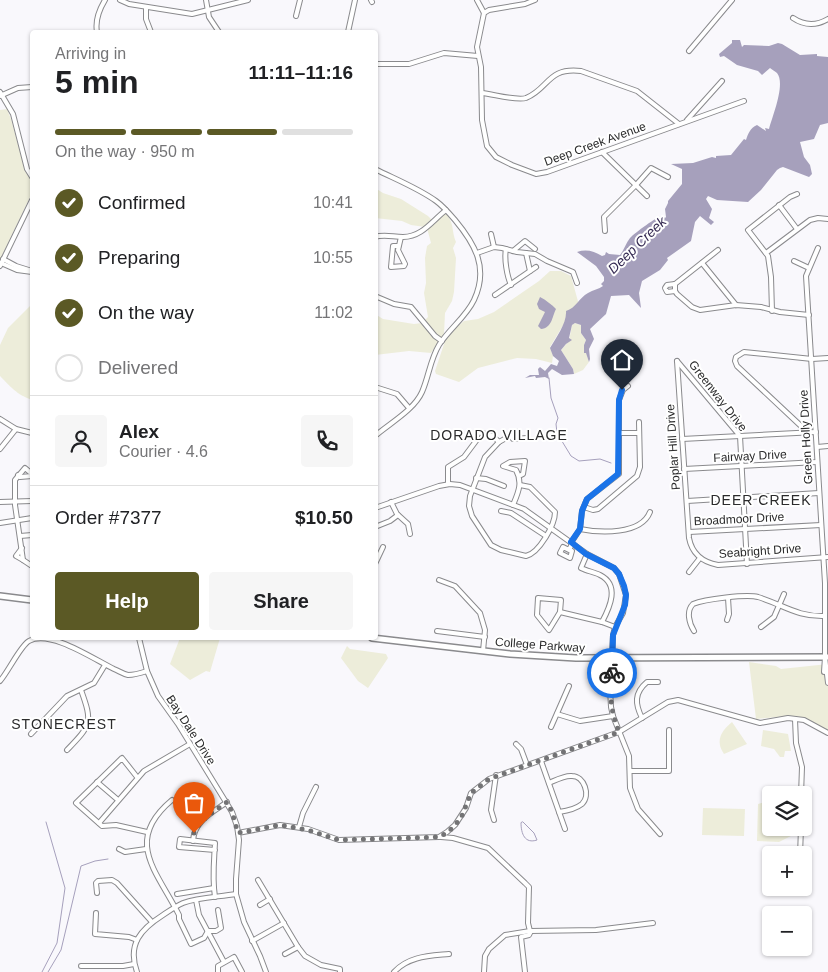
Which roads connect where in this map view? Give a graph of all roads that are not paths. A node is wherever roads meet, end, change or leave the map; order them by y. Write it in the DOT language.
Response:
graph roads {
  1 [pos="105,0"];
  2 [pos="120,0"];
  3 [pos="206,0"];
  4 [pos="248,0"];
  5 [pos="300,0"];
  6 [pos="355,0"];
  7 [pos="471,0"];
  8 [pos="535,0"];
  9 [pos="732,0"];
  10 [pos="478,1"];
  11 [pos="146,7"];
  12 [pos="207,11"];
  13 [pos="484,13"];
  14 [pos="296,16"];
  15 [pos="793,18"];
  16 [pos="828,19"];
  17 [pos="97,30"];
  18 [pos="150,30"];
  19 [pos="218,30"];
  20 [pos="348,30"];
  21 [pos="689,51"];
  22 [pos="478,56"];
  23 [pos="378,64"];
  24 [pos="722,81"];
  25 [pos="30,87"];
  26 [pos="482,93"];
  27 [pos="1,94"];
  28 [pos="744,101"];
  29 [pos="685,122"];
  30 [pos="679,124"];
  31 [pos="602,152"];
  32 [pos="27,166"];
  33 [pos="30,170"];
  34 [pos="378,171"];
  35 [pos="30,173"];
  36 [pos="668,176"];
  37 [pos="636,185"];
  38 [pos="797,194"];
  39 [pos="648,196"];
  40 [pos="30,204"];
  41 [pos="779,205"];
  42 [pos="446,210"];
  43 [pos="828,219"];
  44 [pos="797,229"];
  45 [pos="605,231"];
  46 [pos="491,234"];
  47 [pos="378,236"];
  48 [pos="401,237"];
  49 [pos="399,246"];
  50 [pos="494,247"];
  51 [pos="818,248"];
  52 [pos="506,249"];
  53 [pos="534,249"];
  54 [pos="718,250"];
  55 [pos="512,251"];
  56 [pos="477,253"];
  57 [pos="766,253"];
  58 [pos="526,254"];
  59 [pos="794,261"];
  60 [pos="2,263"];
  61 [pos="702,263"];
  62 [pos="536,267"];
  63 [pos="809,268"];
  64 [pos="30,271"];
  65 [pos="530,271"];
  66 [pos="577,282"];
  67 [pos="675,284"];
  68 [pos="511,285"];
  69 [pos="675,291"];
  70 [pos="495,295"];
  71 [pos="378,297"];
  72 [pos="736,305"];
  73 [pos="772,311"];
  74 [pos="809,315"];
  75 [pos="442,341"];
  76 [pos="828,358"];
  77 [pos="812,359"];
  78 [pos="677,361"];
  79 [pos="628,386"];
  80 [pos="378,388"];
  81 [pos="409,408"];
  82 [pos="0,419"];
  83 [pos="639,422"];
  84 [pos="16,429"];
  85 [pos="30,432"];
  86 [pos="516,432"];
  87 [pos="805,432"];
  88 [pos="816,432"];
  89 [pos="378,433"];
  90 [pos="620,433"];
  91 [pos="639,433"];
  92 [pos="510,435"];
  93 [pos="740,436"];
  94 [pos="527,438"];
  95 [pos="682,439"];
  96 [pos="500,442"];
  97 [pos="828,446"];
  98 [pos="816,447"];
  99 [pos="0,449"];
  100 [pos="817,462"];
  101 [pos="741,466"];
  102 [pos="684,470"];
  103 [pos="30,473"];
  104 [pos="18,475"];
  105 [pos="30,475"];
  106 [pos="519,476"];
  107 [pos="476,478"];
  108 [pos="448,484"];
  109 [pos="520,484"];
  110 [pos="504,486"];
  111 [pos="472,490"];
  112 [pos="819,493"];
  113 [pos="742,498"];
  114 [pos="30,501"];
  115 [pos="687,501"];
  116 [pos="0,502"];
  117 [pos="15,502"];
  118 [pos="391,502"];
  119 [pos="513,505"];
  120 [pos="378,507"];
  121 [pos="584,507"];
  122 [pos="501,511"];
  123 [pos="650,512"];
  124 [pos="398,515"];
  125 [pos="30,518"];
  126 [pos="18,520"];
  127 [pos="0,523"];
  128 [pos="821,525"];
  129 [pos="378,526"];
  130 [pos="551,528"];
  131 [pos="580,529"];
  132 [pos="744,530"];
  133 [pos="689,532"];
  134 [pos="410,534"];
  135 [pos="30,535"];
  136 [pos="20,536"];
  137 [pos="546,536"];
  138 [pos="572,543"];
  139 [pos="383,547"];
  140 [pos="569,550"];
  141 [pos="586,554"];
  142 [pos="826,557"];
  143 [pos="378,558"];
  144 [pos="700,558"];
  145 [pos="747,564"];
  146 [pos="30,565"];
  147 [pos="689,572"];
  148 [pos="439,580"];
  149 [pos="784,594"];
  150 [pos="0,596"];
  151 [pos="728,598"];
  152 [pos="30,600"];
  153 [pos="779,606"];
  154 [pos="560,612"];
  155 [pos="825,616"];
  156 [pos="728,620"];
  157 [pos="602,622"];
  158 [pos="615,627"];
  159 [pos="761,627"];
  160 [pos="694,631"];
  161 [pos="437,632"];
  162 [pos="485,637"];
  163 [pos="378,639"];
  164 [pos="31,640"];
  165 [pos="52,640"];
  166 [pos="139,640"];
  167 [pos="483,651"];
  168 [pos="827,657"];
  169 [pos="613,659"];
  170 [pos="105,665"];
  171 [pos="147,671"];
  172 [pos="0,681"];
  173 [pos="658,682"];
  174 [pos="828,684"];
  175 [pos="568,686"];
  176 [pos="81,690"];
  177 [pos="557,714"];
  178 [pos="613,716"];
  179 [pos="642,718"];
  180 [pos="795,719"];
  181 [pos="551,727"];
  182 [pos="668,730"];
  183 [pos="619,732"];
  184 [pos="828,733"];
  185 [pos="31,734"];
  186 [pos="190,744"];
  187 [pos="516,744"];
  188 [pos="67,750"];
  189 [pos="542,761"];
  190 [pos="527,766"];
  191 [pos="630,771"];
  192 [pos="496,776"];
  193 [pos="137,778"];
  194 [pos="97,782"];
  195 [pos="549,783"];
  196 [pos="802,786"];
  197 [pos="316,787"];
  198 [pos="118,800"];
  199 [pos="172,800"];
  200 [pos="227,802"];
  201 [pos="559,812"];
  202 [pos="494,820"];
  203 [pos="99,823"];
  204 [pos="299,827"];
  205 [pos="565,829"];
  206 [pos="147,832"];
  207 [pos="238,833"];
  208 [pos="660,834"];
  209 [pos="439,837"];
  210 [pos="194,840"];
  211 [pos="119,849"];
  212 [pos="146,849"];
  213 [pos="215,850"];
  214 [pos="258,880"];
  215 [pos="214,888"];
  216 [pos="97,894"];
  217 [pos="177,894"];
  218 [pos="236,894"];
  219 [pos="215,897"];
  220 [pos="270,899"];
  221 [pos="196,900"];
  222 [pos="260,905"];
  223 [pos="175,907"];
  224 [pos="218,910"];
  225 [pos="96,913"];
  226 [pos="152,922"];
  227 [pos="284,923"];
  228 [pos="653,923"];
  229 [pos="208,931"];
  230 [pos="530,931"];
  231 [pos="137,940"];
  232 [pos="252,940"];
  233 [pos="298,947"];
  234 [pos="285,954"];
  235 [pos="449,954"];
  236 [pos="224,962"];
  237 [pos="134,964"];
  238 [pos="80,966"];
  239 [pos="137,972"];
  240 [pos="218,972"];
  241 [pos="242,972"];
  242 [pos="266,972"];
  243 [pos="340,972"];
  244 [pos="394,972"];
  245 [pos="484,972"];
  246 [pos="525,972"];
  1 -- 17 [label="street"];
  2 -- 11 [label="street"];
  3 -- 12 [label="street"];
  4 -- 12 [label="street"];
  5 -- 14 [label="street"];
  6 -- 20 [label="street"];
  7 -- 10 [label="street"];
  8 -- 13 [label="street"];
  9 -- 21 [label="street"];
  10 -- 13 [label="street"];
  11 -- 12 [label="street"];
  11 -- 18 [label="street"];
  12 -- 19 [label="street"];
  13 -- 22 [label="street, Deep Creek Avenue"];
  15 -- 16 [label="street"];
  22 -- 23 [label="street"];
  22 -- 26 [label="street, Deep Creek Avenue"];
  24 -- 29 [label="street"];
  25 -- 27 [label="street"];
  26 -- 30 [label="street"];
  26 -- 31 [label="street, Deep Creek Avenue"];
  27 -- 32 [label="street"];
  28 -- 29 [label="street, Deep Creek Avenue"];
  29 -- 30 [label="street, Deep Creek Avenue"];
  30 -- 31 [label="street, Deep Creek Avenue"];
  31 -- 37 [label="street"];
  32 -- 33 [label="street"];
  32 -- 35 [label="street"];
  34 -- 42 [label="street"];
  36 -- 37 [label="street"];
  37 -- 39 [label="street"];
  37 -- 45 [label="street"];
  38 -- 41 [label="street"];
  40 -- 60 [label="street"];
  41 -- 44 [label="street"];
  41 -- 57 [label="street"];
  42 -- 48 [label="street"];
  42 -- 56 [label="street"];
  43 -- 44 [label="street"];
  44 -- 57 [label="street"];
  46 -- 50 [label="street"];
  47 -- 48 [label="street"];
  48 -- 49 [label="street"];
  49 -- 49 [label="street"];
  50 -- 52 [label="street"];
  50 -- 56 [label="street"];
  51 -- 63 [label="street, Green Holly Drive"];
  52 -- 55 [label="street"];
  52 -- 68 [label="street"];
  53 -- 55 [label="street"];
  54 -- 61 [label="street"];
  55 -- 58 [label="street"];
  56 -- 75 [label="street"];
  57 -- 73 [label="street"];
  58 -- 65 [label="street"];
  58 -- 66 [label="street"];
  59 -- 63 [label="street"];
  60 -- 64 [label="street"];
  61 -- 67 [label="street"];
  61 -- 72 [label="street"];
  62 -- 65 [label="street"];
  63 -- 74 [label="street, Green Holly Drive"];
  65 -- 68 [label="street"];
  67 -- 69 [label="street"];
  67 -- 69 [label="street"];
  68 -- 70 [label="street"];
  69 -- 72 [label="street"];
  71 -- 75 [label="street"];
  72 -- 73 [label="street"];
  73 -- 74 [label="street"];
  74 -- 77 [label="street, Green Holly Drive"];
  75 -- 81 [label="street"];
  76 -- 77 [label="street"];
  77 -- 87 [label="street"];
  77 -- 88 [label="street, Green Holly Drive"];
  78 -- 93 [label="street, Greenway Drive"];
  78 -- 95 [label="street, Poplar Hill Drive"];
  79 -- 90 [label="street"];
  80 -- 81 [label="street"];
  81 -- 89 [label="street"];
  82 -- 84 [label="street"];
  83 -- 91 [label="street"];
  84 -- 85 [label="street"];
  84 -- 99 [label="street"];
  86 -- 92 [label="street"];
  87 -- 88 [label="street"];
  87 -- 93 [label="street"];
  88 -- 98 [label="street, Green Holly Drive"];
  90 -- 91 [label="street"];
  90 -- 121 [label="street"];
  91 -- 121 [label="street"];
  92 -- 94 [label="street"];
  92 -- 96 [label="street"];
  93 -- 95 [label="street"];
  93 -- 101 [label="street, Greenway Drive"];
  95 -- 102 [label="street, Poplar Hill Drive"];
  96 -- 107 [label="street"];
  96 -- 108 [label="street"];
  97 -- 98 [label="street"];
  98 -- 100 [label="street, Green Holly Drive"];
  100 -- 101 [label="street, Fairway Drive"];
  100 -- 112 [label="street, Green Holly Drive"];
  101 -- 102 [label="street, Fairway Drive"];
  101 -- 113 [label="street, Greenway Drive"];
  102 -- 115 [label="street, Poplar Hill Drive"];
  103 -- 104 [label="street"];
  104 -- 105 [label="street"];
  104 -- 117 [label="street"];
  106 -- 106 [label="street"];
  106 -- 109 [label="street"];
  107 -- 110 [label="street"];
  107 -- 111 [label="street"];
  108 -- 111 [label="street"];
  108 -- 118 [label="street"];
  109 -- 119 [label="street"];
  109 -- 130 [label="street"];
  111 -- 119 [label="street"];
  111 -- 137 [label="street"];
  112 -- 113 [label="street"];
  112 -- 128 [label="street, Green Holly Drive"];
  113 -- 115 [label="street"];
  113 -- 132 [label="street, Greenway Drive"];
  114 -- 117 [label="street"];
  115 -- 133 [label="street, Poplar Hill Drive"];
  116 -- 117 [label="street"];
  117 -- 126 [label="street"];
  118 -- 120 [label="street"];
  118 -- 124 [label="street"];
  119 -- 130 [label="street"];
  121 -- 131 [label="street"];
  122 -- 137 [label="street"];
  123 -- 131 [label="street"];
  124 -- 129 [label="street"];
  124 -- 134 [label="street"];
  125 -- 126 [label="street"];
  126 -- 127 [label="street"];
  126 -- 136 [label="street"];
  128 -- 132 [label="street, Broadmoor Drive"];
  128 -- 142 [label="street, Green Holly Drive"];
  130 -- 137 [label="street"];
  130 -- 138 [label="street"];
  131 -- 138 [label="street"];
  132 -- 133 [label="street, Broadmoor Drive"];
  132 -- 145 [label="street, Greenway Drive"];
  133 -- 144 [label="street"];
  135 -- 136 [label="street"];
  136 -- 146 [label="street"];
  138 -- 140 [label="street"];
  138 -- 141 [label="street"];
  139 -- 143 [label="street"];
  141 -- 157 [label="street"];
  141 -- 158 [label="street"];
  142 -- 145 [label="street, Seabright Drive"];
  142 -- 155 [label="street, Green Holly Drive"];
  144 -- 145 [label="street, Seabright Drive"];
  144 -- 147 [label="street"];
  148 -- 162 [label="street"];
  149 -- 153 [label="street"];
  150 -- 152 [label="main road"];
  151 -- 153 [label="street"];
  151 -- 156 [label="street"];
  151 -- 160 [label="street"];
  153 -- 155 [label="street"];
  153 -- 159 [label="street"];
  154 -- 154 [label="street"];
  154 -- 157 [label="street"];
  155 -- 168 [label="street, Green Holly Drive"];
  157 -- 158 [label="street"];
  158 -- 169 [label="street"];
  161 -- 162 [label="street"];
  162 -- 167 [label="street"];
  163 -- 167 [label="main road, College Parkway"];
  164 -- 172 [label="street"];
  165 -- 170 [label="street"];
  166 -- 171 [label="street, Bay Dale Drive"];
  167 -- 169 [label="main road, College Parkway"];
  168 -- 169 [label="main road, College Parkway"];
  168 -- 174 [label="street, Green Holly Drive"];
  169 -- 178 [label="street"];
  170 -- 171 [label="street"];
  170 -- 176 [label="street"];
  171 -- 186 [label="street, Bay Dale Drive"];
  173 -- 179 [label="street"];
  175 -- 177 [label="street"];
  176 -- 185 [label="street"];
  176 -- 188 [label="street"];
  177 -- 178 [label="street"];
  177 -- 181 [label="street"];
  178 -- 183 [label="street"];
  179 -- 180 [label="street"];
  179 -- 183 [label="street"];
  180 -- 184 [label="street"];
  180 -- 196 [label="street"];
  182 -- 191 [label="street"];
  183 -- 189 [label="street"];
  183 -- 191 [label="street"];
  186 -- 193 [label="street"];
  186 -- 200 [label="street, Bay Dale Drive"];
  187 -- 190 [label="street"];
  189 -- 190 [label="street"];
  189 -- 195 [label="street"];
  190 -- 192 [label="street"];
  191 -- 208 [label="street"];
  192 -- 202 [label="street"];
  192 -- 209 [label="street"];
  193 -- 194 [label="street"];
  193 -- 198 [label="street"];
  194 -- 198 [label="street"];
  194 -- 203 [label="street"];
  195 -- 201 [label="street"];
  195 -- 201 [label="street"];
  197 -- 204 [label="street"];
  198 -- 203 [label="street"];
  199 -- 206 [label="street"];
  200 -- 207 [label="street, Bay Dale Drive"];
  200 -- 210 [label="street"];
  201 -- 205 [label="street"];
  203 -- 206 [label="street"];
  204 -- 207 [label="street"];
  204 -- 209 [label="street"];
  206 -- 212 [label="street"];
  207 -- 218 [label="street, Bay Dale Drive"];
  209 -- 230 [label="street"];
  210 -- 213 [label="street"];
  210 -- 213 [label="street"];
  211 -- 212 [label="street"];
  212 -- 223 [label="street"];
  213 -- 215 [label="street"];
  214 -- 220 [label="street"];
  215 -- 217 [label="street"];
  215 -- 219 [label="street"];
  216 -- 226 [label="street"];
  218 -- 219 [label="street"];
  218 -- 232 [label="street, Bay Dale Drive"];
  219 -- 221 [label="street"];
  220 -- 222 [label="street"];
  220 -- 227 [label="street"];
  221 -- 223 [label="street"];
  221 -- 229 [label="street"];
  223 -- 226 [label="street"];
  223 -- 229 [label="street"];
  224 -- 229 [label="street"];
  225 -- 231 [label="street"];
  226 -- 231 [label="street"];
  227 -- 232 [label="street"];
  227 -- 233 [label="street"];
  228 -- 230 [label="street"];
  229 -- 236 [label="street"];
  230 -- 245 [label="street"];
  230 -- 246 [label="street"];
  231 -- 237 [label="street"];
  232 -- 242 [label="street, Bay Dale Drive"];
  233 -- 234 [label="street"];
  233 -- 243 [label="street"];
  235 -- 244 [label="street"];
  236 -- 240 [label="street"];
  236 -- 241 [label="street"];
  237 -- 238 [label="street"];
  237 -- 239 [label="street"];
}
